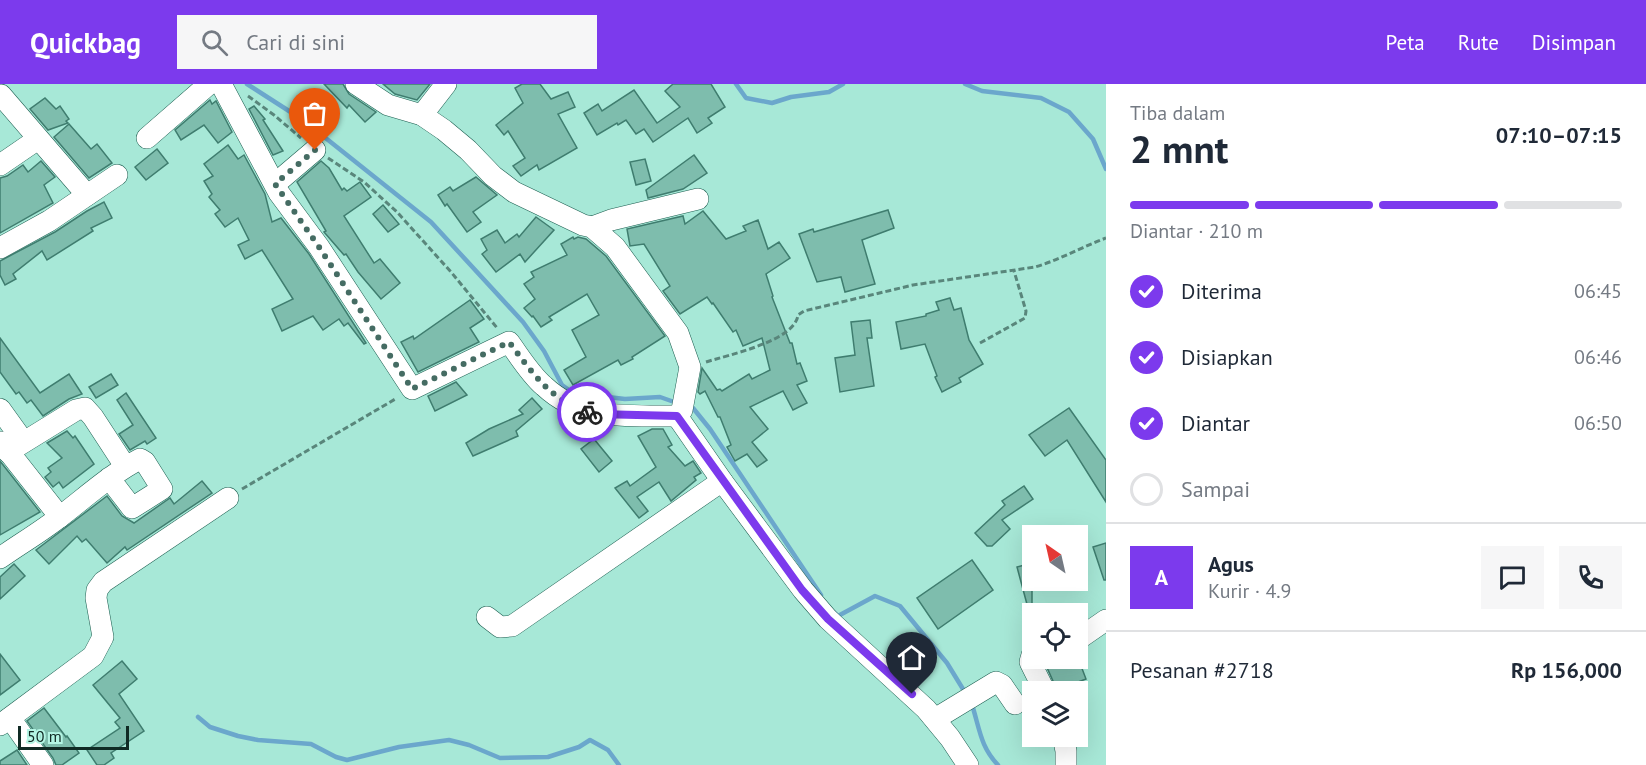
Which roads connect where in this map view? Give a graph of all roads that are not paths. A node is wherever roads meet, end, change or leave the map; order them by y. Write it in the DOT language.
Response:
graph roads {
  1 [pos="208,84"];
  2 [pos="221,84"];
  3 [pos="356,84"];
  4 [pos="446,84"];
  5 [pos="5,92"];
  6 [pos="422,115"];
  7 [pos="147,138"];
  8 [pos="38,139"];
  9 [pos="315,150"];
  10 [pos="0,165"];
  11 [pos="117,175"];
  12 [pos="275,184"];
  13 [pos="87,195"];
  14 [pos="698,199"];
  15 [pos="592,227"];
  16 [pos="0,249"];
  17 [pos="682,406"];
  18 [pos="0,409"];
  19 [pos="10,445"];
  20 [pos="722,481"];
  21 [pos="228,498"];
  22 [pos="60,517"];
  23 [pos="0,558"];
  24 [pos="487,617"];
  25 [pos="1106,620"];
  26 [pos="1088,632"];
  27 [pos="1015,704"];
  28 [pos="935,719"];
  29 [pos="5,722"];
  30 [pos="1065,747"];
  31 [pos="43,765"];
  32 [pos="968,765"];
  33 [pos="1066,765"];
  1 -- 7 [label="street"];
  2 -- 12 [label="street"];
  3 -- 6 [label="street"];
  4 -- 6 [label="street"];
  5 -- 8 [label="street"];
  6 -- 15 [label="street"];
  8 -- 10 [label="street"];
  8 -- 13 [label="street"];
  9 -- 12 [label="street"];
  11 -- 13 [label="street"];
  12 -- 17 [label="street"];
  13 -- 16 [label="street"];
  14 -- 15 [label="street"];
  15 -- 17 [label="street"];
  17 -- 20 [label="street"];
  18 -- 19 [label="street"];
  19 -- 22 [label="street"];
  19 -- 22 [label="street"];
  20 -- 24 [label="street"];
  20 -- 28 [label="street"];
  21 -- 29 [label="street"];
  22 -- 23 [label="street"];
  25 -- 26 [label="street"];
  27 -- 28 [label="street"];
  28 -- 32 [label="street"];
  29 -- 31 [label="street"];
  30 -- 33 [label="street"];
}
